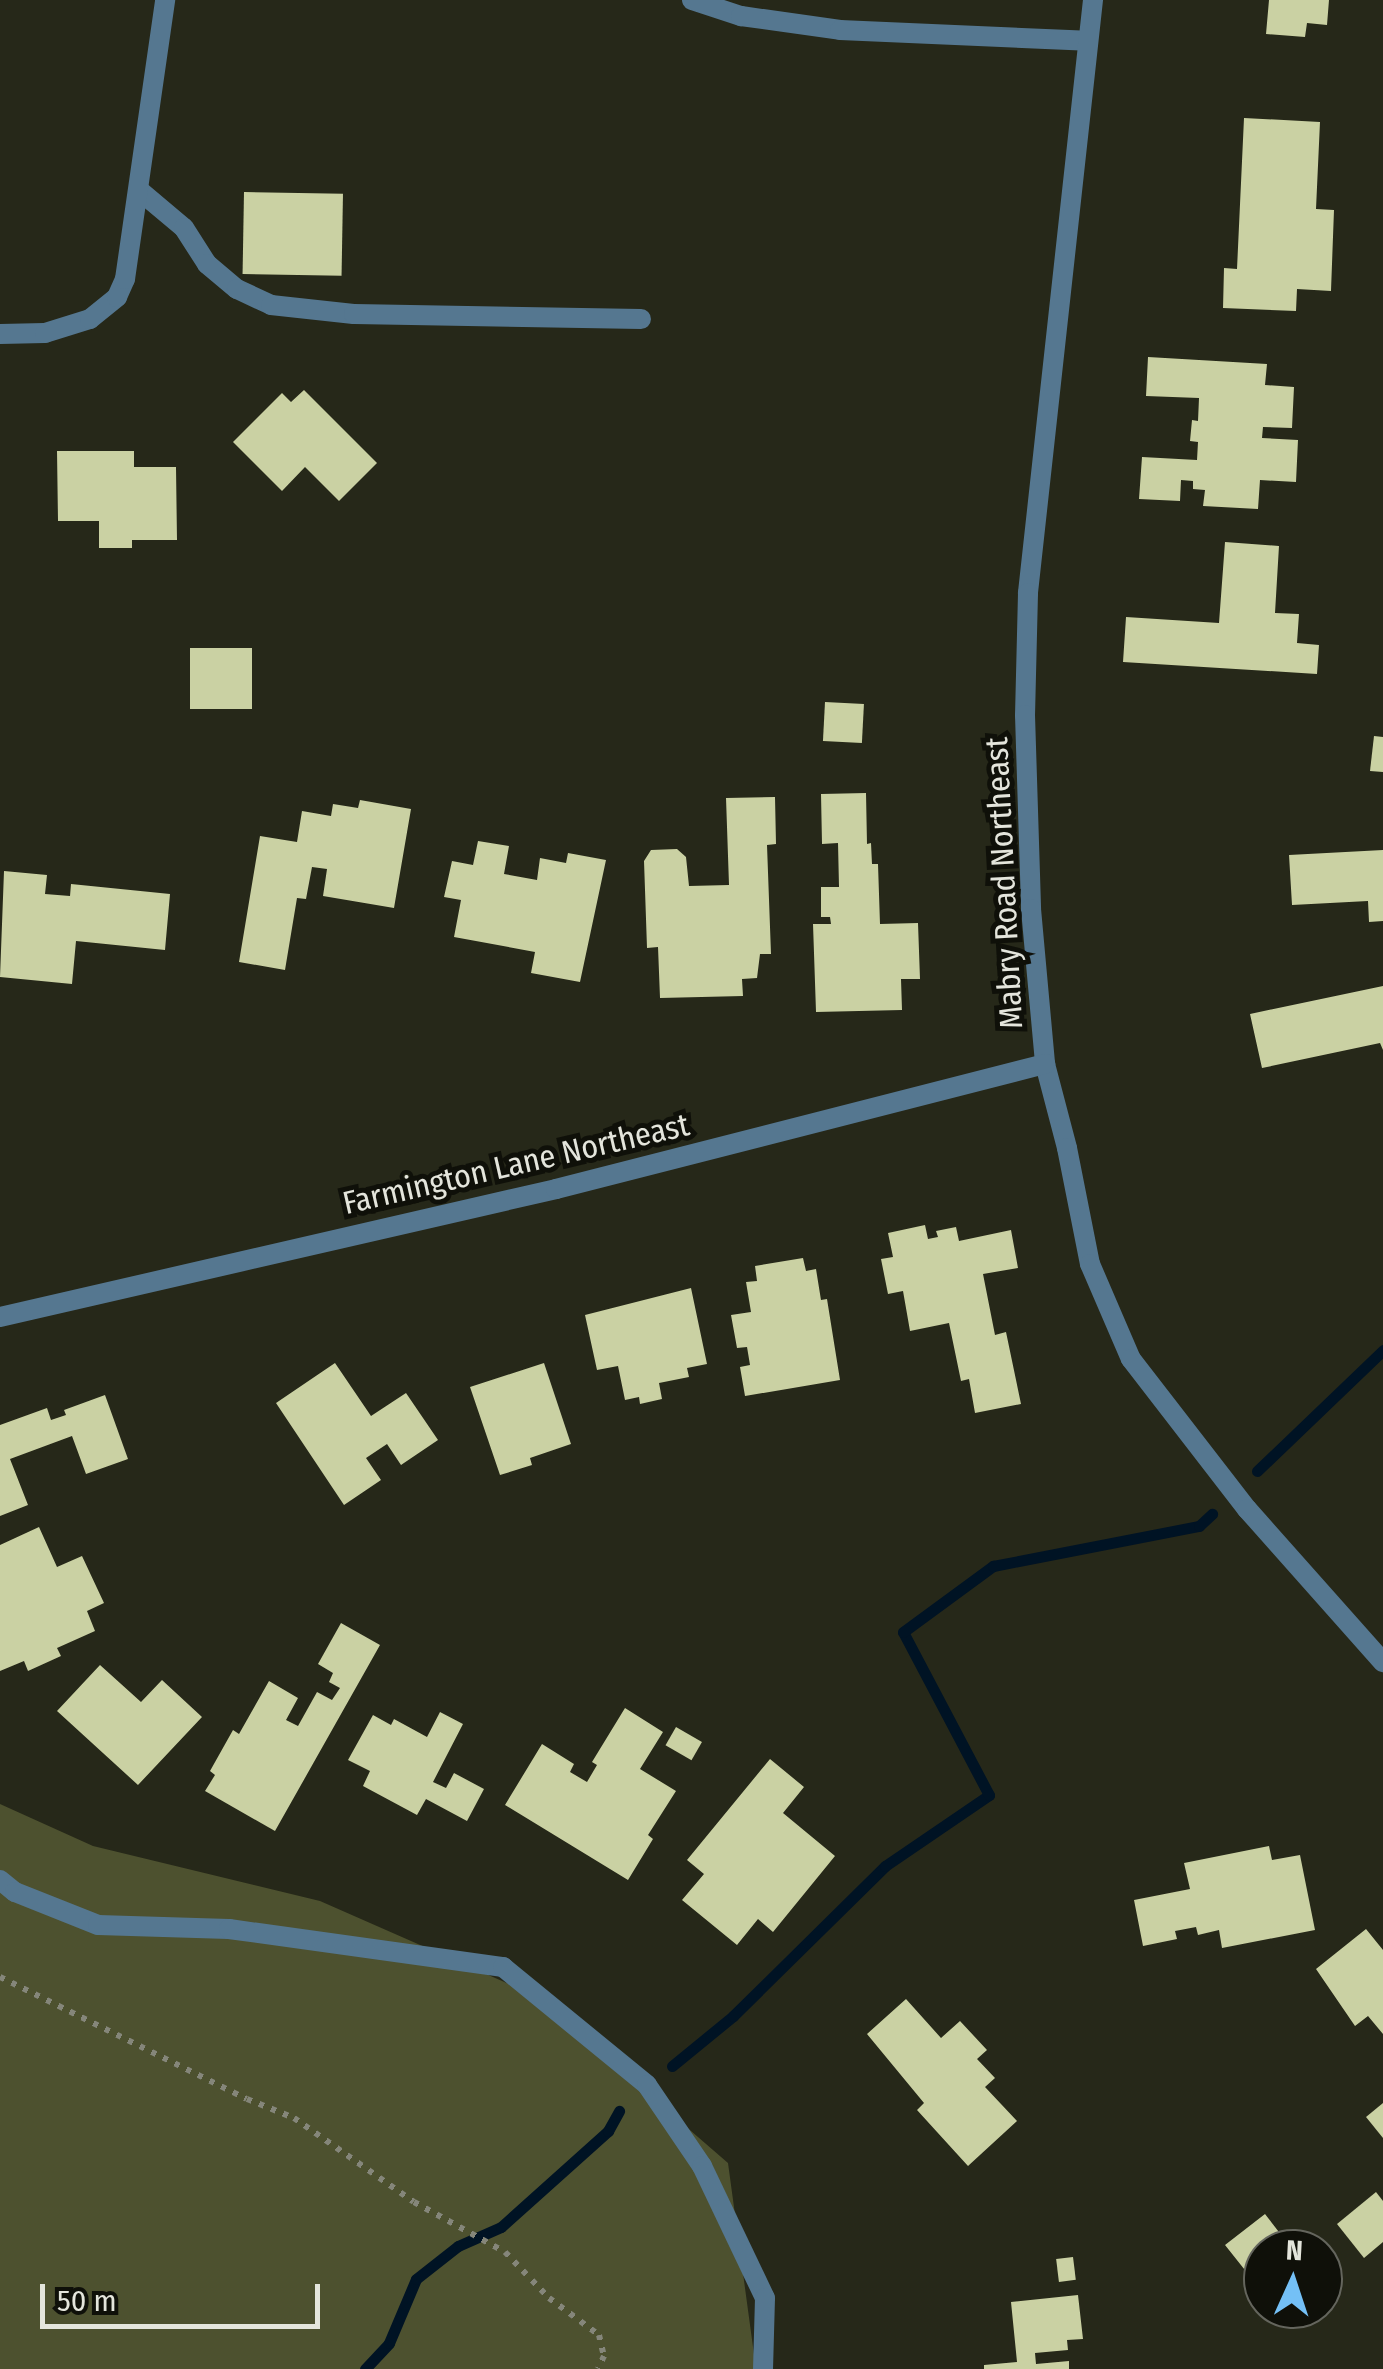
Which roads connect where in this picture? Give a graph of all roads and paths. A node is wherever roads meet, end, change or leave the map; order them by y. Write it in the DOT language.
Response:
graph roads {
  1 [pos="165,0"];
  2 [pos="692,0"];
  3 [pos="1092,0"];
  4 [pos="1087,40"];
  5 [pos="140,190"];
  6 [pos="641,320"];
  7 [pos="0,334"];
  8 [pos="1045,1064"];
  9 [pos="0,1317"];
  10 [pos="1383,1662"];
  11 [pos="0,1880"];
  12 [pos="0,1977"];
  13 [pos="598,2369"];
  14 [pos="763,2369"];
  1 -- 5 [label="street"];
  2 -- 4 [label="street"];
  3 -- 4 [label="street, Mabry Road Northeast"];
  4 -- 8 [label="street, Mabry Road Northeast"];
  5 -- 6 [label="street"];
  5 -- 7 [label="street"];
  8 -- 9 [label="street, Farmington Lane Northeast"];
  8 -- 10 [label="street, Mabry Road Northeast"];
  11 -- 14 [label="street"];
  12 -- 13 [label="path"];
}
